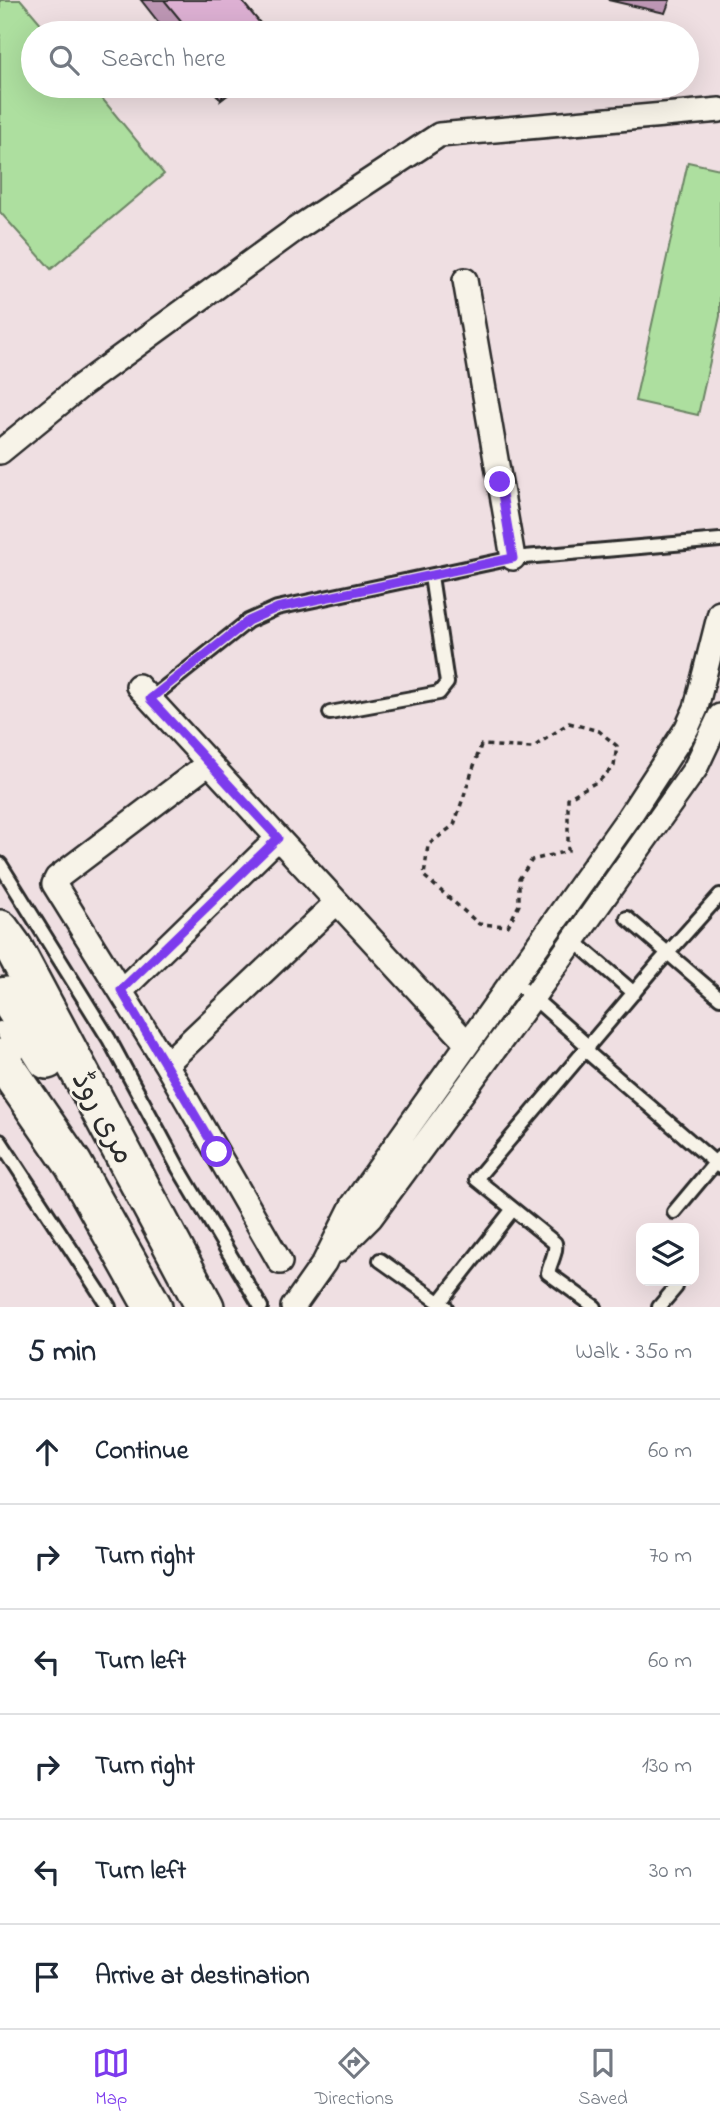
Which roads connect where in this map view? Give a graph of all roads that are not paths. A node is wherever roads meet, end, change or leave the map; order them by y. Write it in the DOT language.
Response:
graph roads {
  1 [pos="720,110"];
  2 [pos="465,280"];
  3 [pos="0,452"];
  4 [pos="720,540"];
  5 [pos="513,558"];
  6 [pos="431,576"];
  7 [pos="720,613"];
  8 [pos="144,693"];
  9 [pos="330,713"];
  10 [pos="720,716"];
  11 [pos="209,762"];
  12 [pos="278,838"];
  13 [pos="0,864"];
  14 [pos="720,895"];
  15 [pos="337,902"];
  16 [pos="627,918"];
  17 [pos="0,929"];
  18 [pos="573,940"];
  19 [pos="667,954"];
  20 [pos="512,979"];
  21 [pos="121,990"];
  22 [pos="634,993"];
  23 [pos="0,997"];
  24 [pos="533,997"];
  25 [pos="720,998"];
  26 [pos="0,1028"];
  27 [pos="467,1043"];
  28 [pos="587,1049"];
  29 [pos="166,1064"];
  30 [pos="7,1070"];
  31 [pos="36,1086"];
  32 [pos="0,1142"];
  33 [pos="718,1162"];
  34 [pos="513,1209"];
  35 [pos="674,1212"];
  36 [pos="135,1249"];
  37 [pos="380,1260"];
  38 [pos="280,1262"];
  39 [pos="324,1264"];
  40 [pos="676,1287"];
  41 [pos="443,1305"];
  42 [pos="109,1307"];
  43 [pos="140,1307"];
  44 [pos="153,1307"];
  45 [pos="203,1307"];
  46 [pos="261,1307"];
  47 [pos="293,1307"];
  48 [pos="595,1307"];
  49 [pos="659,1307"];
  1 -- 3 [label="street"];
  2 -- 5 [label="street"];
  4 -- 5 [label="lane"];
  5 -- 6 [label="lane"];
  6 -- 8 [label="lane"];
  6 -- 9 [label="lane"];
  7 -- 20 [label="street"];
  8 -- 11 [label="street"];
  10 -- 18 [label="street"];
  11 -- 12 [label="street"];
  11 -- 21 [label="street"];
  12 -- 15 [label="street"];
  12 -- 21 [label="street"];
  13 -- 46 [label="lane"];
  14 -- 19 [label="lane"];
  15 -- 27 [label="street"];
  15 -- 29 [label="street"];
  16 -- 19 [label="lane"];
  17 -- 45 [label="main road, مری روڈ"];
  18 -- 22 [label="lane"];
  18 -- 24 [label="street"];
  19 -- 22 [label="lane"];
  19 -- 25 [label="lane"];
  20 -- 24 [label="lane"];
  20 -- 27 [label="street"];
  21 -- 29 [label="street"];
  22 -- 28 [label="lane"];
  23 -- 45 [label="main road"];
  24 -- 28 [label="lane"];
  24 -- 39 [label="street"];
  26 -- 30 [label="lane"];
  27 -- 39 [label="street"];
  28 -- 33 [label="lane"];
  28 -- 34 [label="lane"];
  29 -- 38 [label="street"];
  30 -- 43 [label="main road"];
  30 -- 44 [label="main road"];
  31 -- 36 [label="lane"];
  32 -- 42 [label="lane"];
  33 -- 35 [label="lane"];
  34 -- 41 [label="lane"];
  34 -- 48 [label="lane"];
  37 -- 41 [label="lane"];
  39 -- 47 [label="street"];
  40 -- 49 [label="lane"];
}
